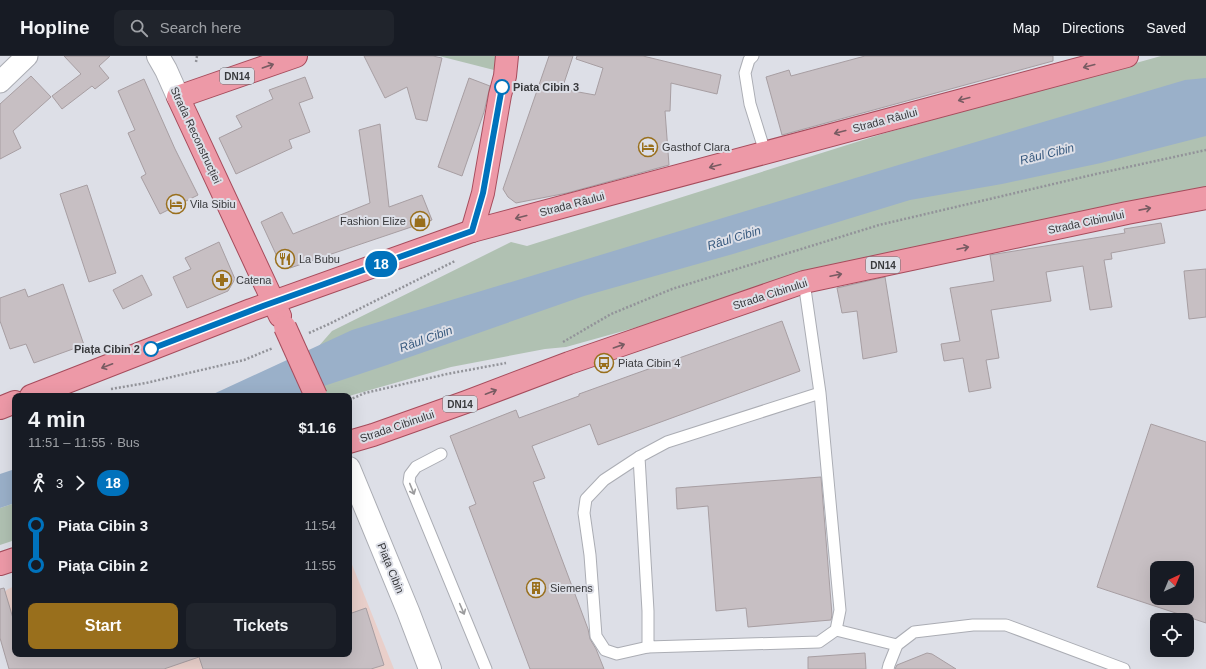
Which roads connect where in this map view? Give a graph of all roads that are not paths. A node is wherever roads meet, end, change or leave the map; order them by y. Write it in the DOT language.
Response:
graph roads {
  1 [pos="28,56"];
  2 [pos="158,56"];
  3 [pos="296,56"];
  4 [pos="516,56"];
  5 [pos="753,56"];
  6 [pos="1127,56"];
  7 [pos="506,66"];
  8 [pos="0,82"];
  9 [pos="178,97"];
  10 [pos="765,152"];
  11 [pos="1206,198"];
  12 [pos="472,231"];
  13 [pos="804,282"];
  14 [pos="274,302"];
  15 [pos="39,393"];
  16 [pos="315,393"];
  17 [pos="820,393"];
  18 [pos="12,403"];
  19 [pos="0,408"];
  20 [pos="352,441"];
  21 [pos="441,454"];
  22 [pos="639,457"];
  23 [pos="352,475"];
  24 [pos="12,560"];
  25 [pos="0,564"];
  26 [pos="836,630"];
  27 [pos="897,645"];
  28 [pos="648,647"];
  29 [pos="430,669"];
  30 [pos="486,669"];
  31 [pos="888,669"];
  32 [pos="1124,669"];
  1 -- 8 [label="street"];
  2 -- 9 [label="street, Strada Reconstrucției"];
  9 -- 3 [label="main road, DN14, one-way"];
  4 -- 7 [label="main road"];
  5 -- 10 [label="lane"];
  6 -- 10 [label="main road, Strada Râului, one-way"];
  7 -- 12 [label="main road"];
  9 -- 14 [label="main road, Strada Reconstrucției"];
  10 -- 12 [label="main road, Strada Râului, one-way"];
  13 -- 11 [label="main road, Strada Cibinului / DN14, one-way"];
  12 -- 14 [label="main road, Strada Râului"];
  13 -- 17 [label="lane"];
  20 -- 13 [label="main road, Strada Cibinului / DN14, one-way"];
  14 -- 15 [label="main road, Strada Râului, one-way"];
  14 -- 16 [label="main road, bridge"];
  17 -- 22 [label="lane"];
  17 -- 26 [label="lane"];
  18 -- 19 [label="main road"];
  21 -- 30 [label="lane, one-way"];
  22 -- 28 [label="lane"];
  22 -- 28 [label="lane"];
  23 -- 29 [label="street, Piața Cibin"];
  24 -- 25 [label="main road"];
  26 -- 27 [label="lane"];
  26 -- 28 [label="lane"];
  27 -- 31 [label="lane"];
  27 -- 32 [label="lane"];
}
